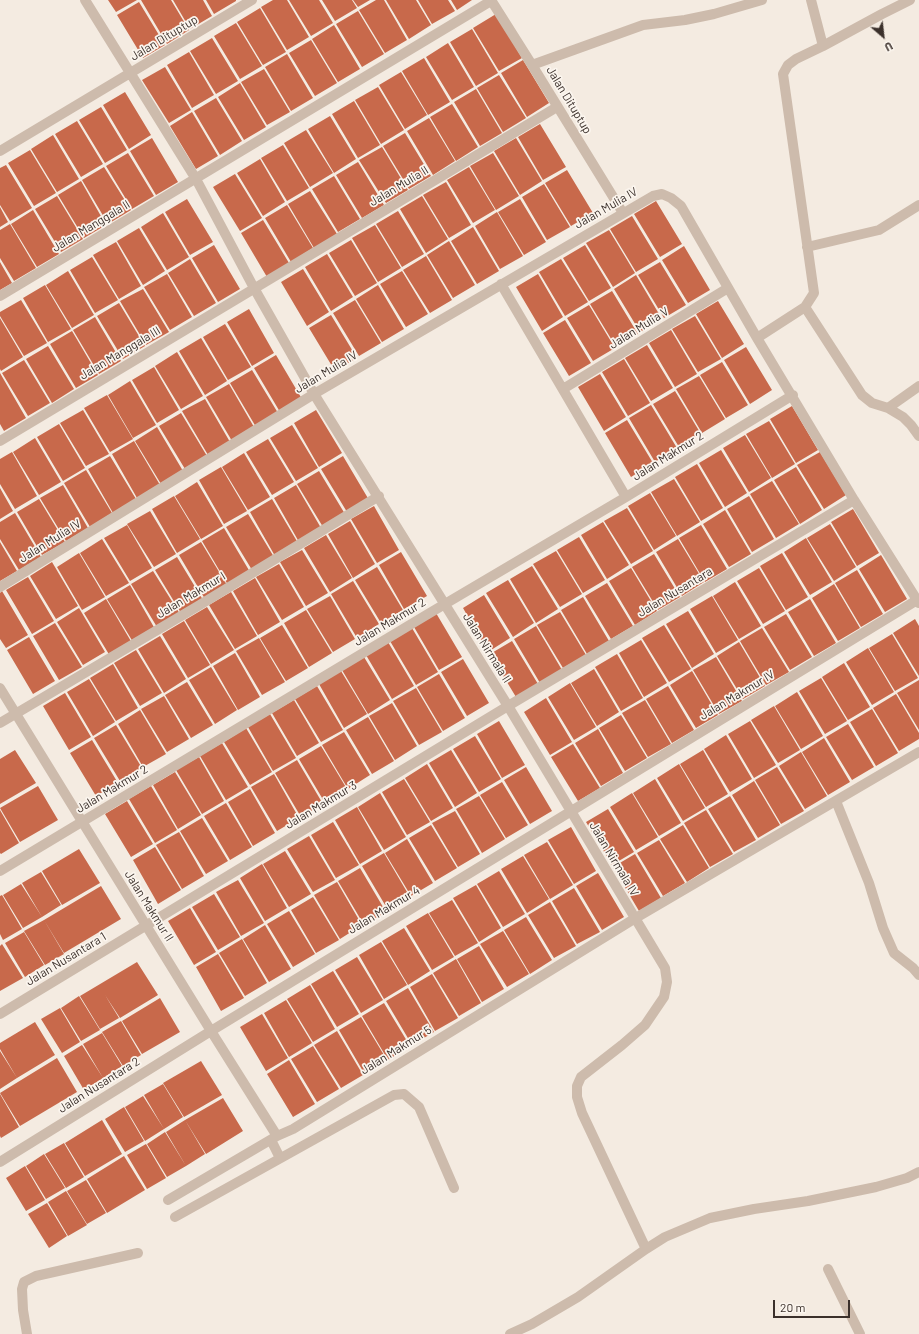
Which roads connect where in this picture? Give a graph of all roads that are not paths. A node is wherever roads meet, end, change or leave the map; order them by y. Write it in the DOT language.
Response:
graph roads {
  1 [pos="85,0"];
  2 [pos="252,0"];
  3 [pos="762,0"];
  4 [pos="811,0"];
  5 [pos="910,0"];
  6 [pos="491,1"];
  7 [pos="823,46"];
  8 [pos="532,64"];
  9 [pos="131,74"];
  10 [pos="557,107"];
  11 [pos="0,151"];
  12 [pos="196,179"];
  13 [pos="919,205"];
  14 [pos="623,213"];
  15 [pos="807,248"];
  16 [pos="501,284"];
  17 [pos="254,288"];
  18 [pos="728,288"];
  19 [pos="0,296"];
  20 [pos="805,307"];
  21 [pos="757,338"];
  22 [pos="919,386"];
  23 [pos="563,389"];
  24 [pos="314,394"];
  25 [pos="793,395"];
  26 [pos="888,408"];
  27 [pos="919,436"];
  28 [pos="0,441"];
  29 [pos="379,496"];
  30 [pos="626,497"];
  31 [pos="854,500"];
  32 [pos="0,587"];
  33 [pos="918,602"];
  34 [pos="444,604"];
  35 [pos="0,688"];
  36 [pos="508,706"];
  37 [pos="16,714"];
  38 [pos="0,723"];
  39 [pos="919,752"];
  40 [pos="836,801"];
  41 [pos="571,812"];
  42 [pos="82,822"];
  43 [pos="0,871"];
  44 [pos="634,919"];
  45 [pos="146,926"];
  46 [pos="919,975"];
  47 [pos="0,1014"];
  48 [pos="211,1031"];
  49 [pos="274,1138"];
  50 [pos="280,1158"];
  51 [pos="0,1162"];
  52 [pos="919,1172"];
  53 [pos="454,1188"];
  54 [pos="168,1200"];
  55 [pos="175,1217"];
  56 [pos="646,1249"];
  57 [pos="138,1253"];
  58 [pos="828,1269"];
  59 [pos="27,1334"];
  60 [pos="510,1334"];
  61 [pos="860,1334"];
  1 -- 9 [label="street, Jalan Nirmala II"];
  2 -- 9 [label="street, Jalan Dituptup"];
  3 -- 8 [label="street"];
  4 -- 7 [label="street"];
  5 -- 7 [label="street"];
  6 -- 8 [label="street, Jalan Dituptup"];
  6 -- 12 [label="street"];
  7 -- 15 [label="street"];
  8 -- 10 [label="street, Jalan Dituptup"];
  9 -- 11 [label="street, Jalan Dituptup"];
  9 -- 12 [label="street, Jalan Nirmala II"];
  10 -- 14 [label="street, Jalan Dituptup"];
  10 -- 17 [label="street, Jalan Mulia II"];
  12 -- 17 [label="street, Jalan Nirmala II"];
  12 -- 19 [label="street, Jalan Manggala II"];
  13 -- 15 [label="street"];
  14 -- 16 [label="street, Jalan Mulia IV"];
  14 -- 18 [label="street, Jalan Mulia IV"];
  15 -- 20 [label="street"];
  16 -- 23 [label="street"];
  16 -- 24 [label="street, Jalan Mulia IV"];
  17 -- 24 [label="street, Jalan Nirmala II"];
  17 -- 28 [label="street, Jalan Manggala III"];
  18 -- 21 [label="street"];
  18 -- 23 [label="street, Jalan Mulia V"];
  20 -- 21 [label="street"];
  20 -- 26 [label="street"];
  21 -- 25 [label="street"];
  22 -- 26 [label="street"];
  23 -- 30 [label="street"];
  24 -- 29 [label="street, Jalan Nirmala II"];
  24 -- 32 [label="street, Jalan Mulia IV"];
  25 -- 30 [label="street, Jalan Makmur 2"];
  25 -- 31 [label="street"];
  26 -- 27 [label="street"];
  29 -- 34 [label="street, Jalan Nirmala II"];
  29 -- 37 [label="street, Jalan Makmur I"];
  30 -- 34 [label="street, Jalan Makmur 2"];
  31 -- 33 [label="street"];
  31 -- 36 [label="street, Jalan Nusantara"];
  33 -- 41 [label="street, Jalan Makmur IV"];
  34 -- 36 [label="street, Jalan Nirmala II"];
  34 -- 42 [label="street, Jalan Makmur 2"];
  35 -- 37 [label="street, Jalan Makmur II"];
  36 -- 41 [label="street, Jalan Nirmala II"];
  36 -- 45 [label="street, Jalan Makmur 3"];
  37 -- 38 [label="street, Jalan Makmur I"];
  37 -- 42 [label="street, Jalan Makmur II"];
  39 -- 40 [label="street"];
  40 -- 44 [label="street"];
  40 -- 46 [label="street"];
  41 -- 44 [label="street, Jalan Nirmala IV"];
  41 -- 48 [label="street, Jalan Makmur 4"];
  42 -- 43 [label="street, Jalan Makmur 2"];
  42 -- 45 [label="street, Jalan Makmur II"];
  44 -- 49 [label="street, Jalan Makmur 5"];
  44 -- 56 [label="street, Jalan Nirmala IV"];
  45 -- 47 [label="street, Jalan Nusantara 1"];
  45 -- 48 [label="street, Jalan Makmur II"];
  48 -- 49 [label="street, Jalan Makmur II"];
  48 -- 51 [label="street, Jalan Nusantara 2"];
  49 -- 50 [label="street, Jalan Makmur II"];
  49 -- 54 [label="street, Jalan Makmur 5"];
  50 -- 53 [label="street"];
  50 -- 55 [label="street"];
  52 -- 56 [label="street"];
  56 -- 60 [label="street"];
  57 -- 59 [label="street"];
  58 -- 61 [label="street"];
}
